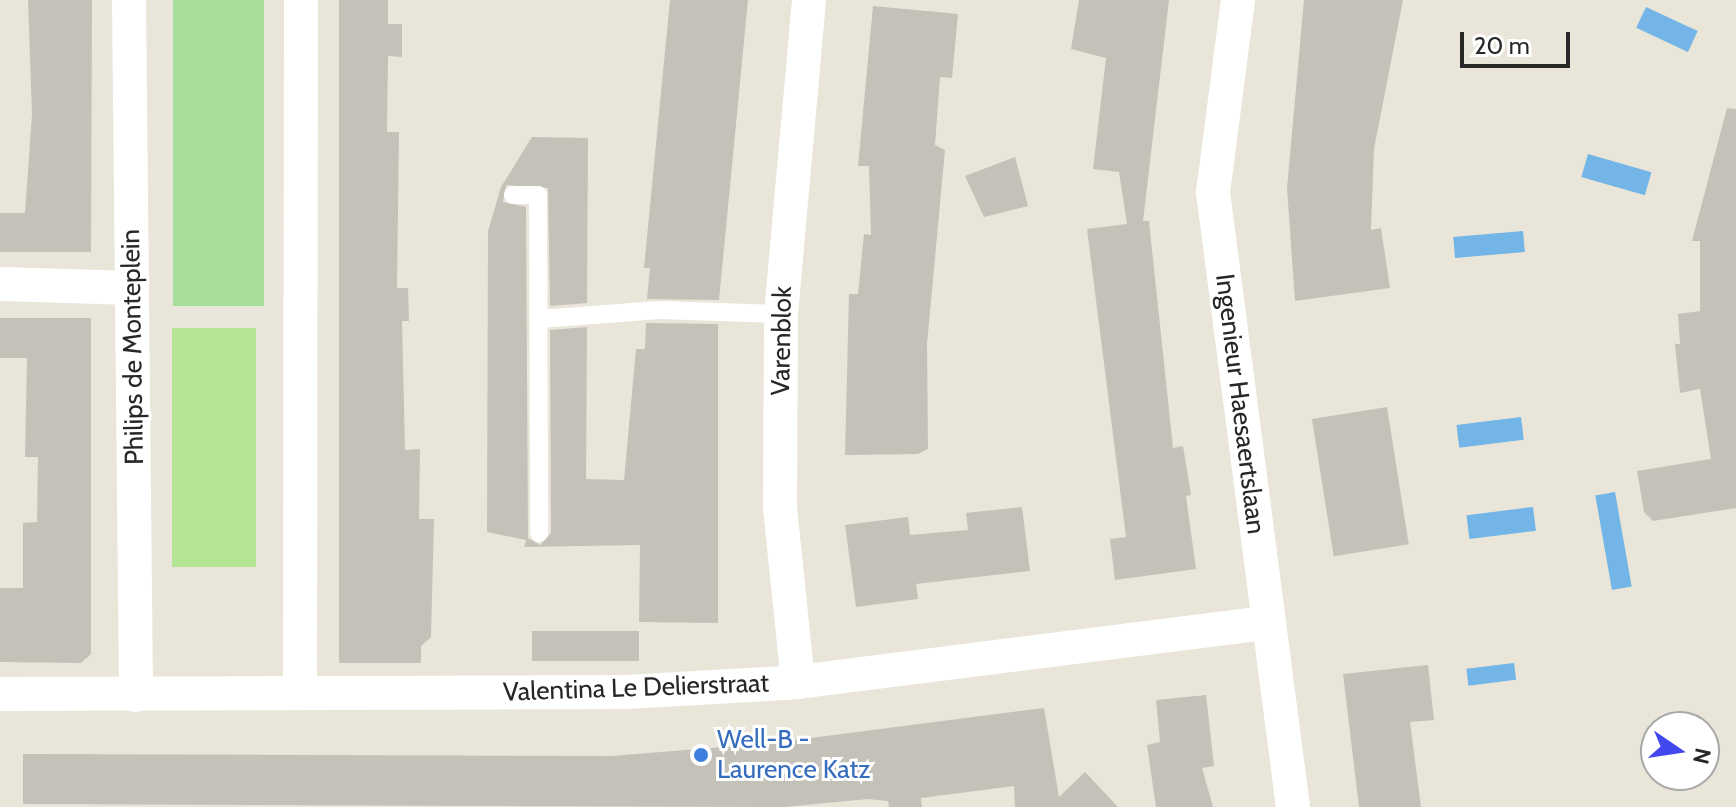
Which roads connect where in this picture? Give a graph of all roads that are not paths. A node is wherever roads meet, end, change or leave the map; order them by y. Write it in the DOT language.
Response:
graph roads {
  1 [pos="129,0"];
  2 [pos="301,0"];
  3 [pos="809,0"];
  4 [pos="1238,0"];
  5 [pos="513,195"];
  6 [pos="0,284"];
  7 [pos="132,288"];
  8 [pos="781,314"];
  9 [pos="539,319"];
  10 [pos="539,533"];
  11 [pos="1268,623"];
  12 [pos="798,682"];
  13 [pos="300,693"];
  14 [pos="0,694"];
  15 [pos="136,695"];
  16 [pos="1293,807"];
  1 -- 7 [label="street, Philips de Monteplein"];
  2 -- 13 [label="street"];
  3 -- 8 [label="street, Varenblok"];
  4 -- 11 [label="street, Ingenieur Haesaertslaan"];
  5 -- 9 [label="lane"];
  6 -- 7 [label="street"];
  7 -- 15 [label="street, Philips de Monteplein"];
  8 -- 9 [label="lane"];
  8 -- 12 [label="street, Varenblok"];
  9 -- 10 [label="lane"];
  11 -- 12 [label="street, Valentina Le Delierstraat"];
  11 -- 16 [label="street, Ingenieur Haesaertslaan"];
  12 -- 13 [label="street, Valentina Le Delierstraat"];
  13 -- 15 [label="street, Valentina Le Delierstraat"];
  14 -- 15 [label="street, Valentina Le Delierstraat"];
}
